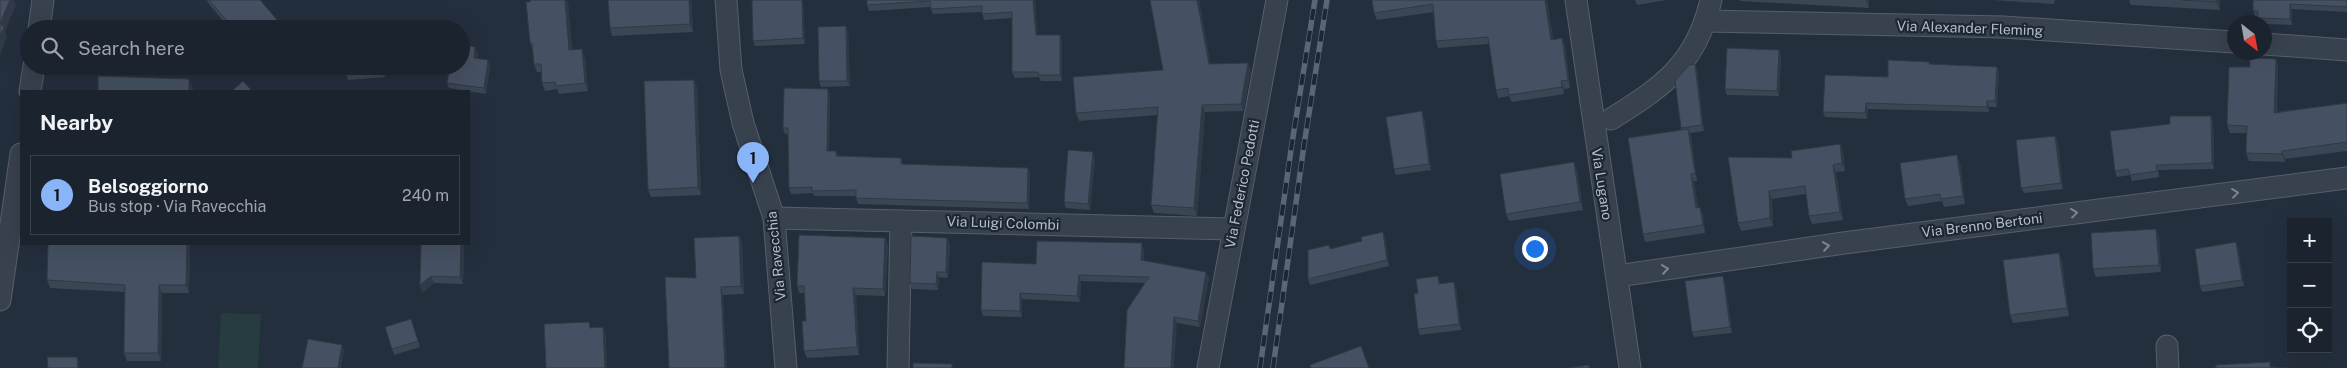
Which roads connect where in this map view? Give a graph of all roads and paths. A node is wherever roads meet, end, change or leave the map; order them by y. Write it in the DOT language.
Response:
graph roads {
  1 [pos="726,0"];
  2 [pos="1277,0"];
  3 [pos="1576,0"];
  4 [pos="1711,0"];
  5 [pos="37,2"];
  6 [pos="38,20"];
  7 [pos="1706,21"];
  8 [pos="2227,42"];
  9 [pos="2272,45"];
  10 [pos="2347,50"];
  11 [pos="33,75"];
  12 [pos="30,90"];
  13 [pos="1611,119"];
  14 [pos="20,161"];
  15 [pos="2347,178"];
  16 [pos="774,218"];
  17 [pos="901,221"];
  18 [pos="1232,229"];
  19 [pos="1617,276"];
  20 [pos="0,300"];
  21 [pos="2167,346"];
  22 [pos="786,368"];
  23 [pos="898,368"];
  24 [pos="1208,368"];
  25 [pos="1630,368"];
  26 [pos="2168,368"];
  1 -- 16 [label="street, Via Ravecchia"];
  2 -- 18 [label="street, Via Federico Pedotti"];
  3 -- 19 [label="street, Via Lugano"];
  4 -- 7 [label="street"];
  5 -- 6 [label="street"];
  7 -- 8 [label="street, Via Alexander Fleming"];
  7 -- 13 [label="street"];
  9 -- 10 [label="street"];
  11 -- 12 [label="street"];
  14 -- 20 [label="street"];
  19 -- 15 [label="street, Via Brenno Bertoni, one-way"];
  16 -- 17 [label="street, Via Luigi Colombi"];
  16 -- 22 [label="street, Via Ravecchia"];
  17 -- 18 [label="street, Via Luigi Colombi"];
  17 -- 23 [label="street"];
  18 -- 24 [label="street, Via Federico Pedotti"];
  19 -- 25 [label="street, Via Lugano"];
  21 -- 26 [label="street"];
}
